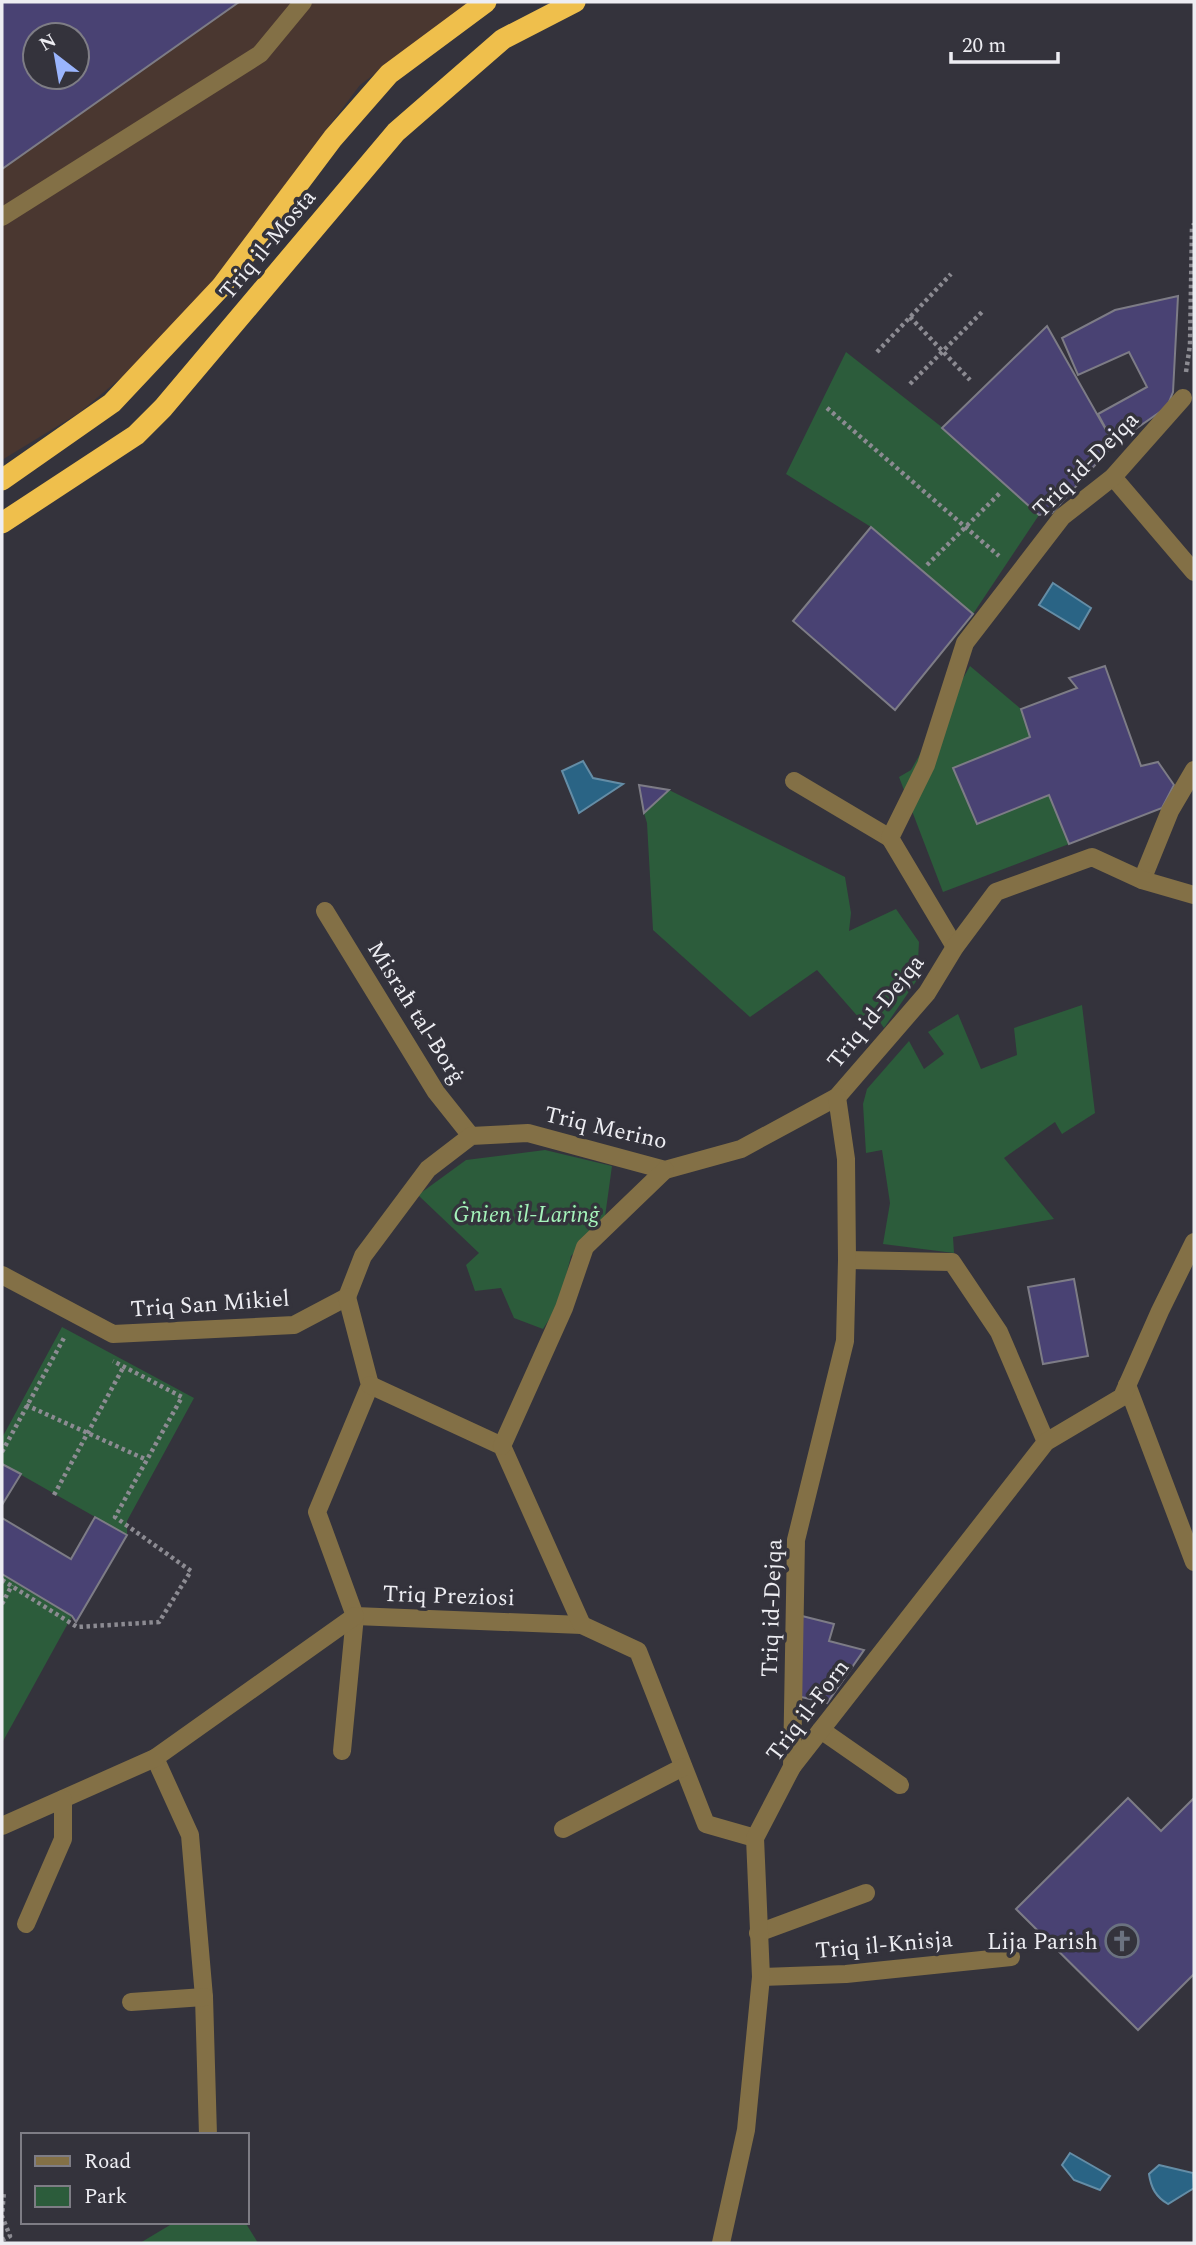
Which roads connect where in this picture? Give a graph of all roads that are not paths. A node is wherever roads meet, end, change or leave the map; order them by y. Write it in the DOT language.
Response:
graph roads {
  1 [pos="303,2"];
  2 [pos="486,2"];
  3 [pos="575,2"];
  4 [pos="2,217"];
  5 [pos="1183,398"];
  6 [pos="1113,477"];
  7 [pos="2,480"];
  8 [pos="2,523"];
  9 [pos="1194,572"];
  10 [pos="1194,770"];
  11 [pos="794,781"];
  12 [pos="890,838"];
  13 [pos="1142,880"];
  14 [pos="1194,895"];
  15 [pos="326,911"];
  16 [pos="955,947"];
  17 [pos="837,1097"];
  18 [pos="471,1136"];
  19 [pos="665,1170"];
  20 [pos="1194,1242"];
  21 [pos="847,1260"];
  22 [pos="2,1275"];
  23 [pos="347,1297"];
  24 [pos="370,1385"];
  25 [pos="1127,1385"];
  26 [pos="1046,1442"];
  27 [pos="502,1446"];
  28 [pos="1194,1562"];
  29 [pos="355,1616"];
  30 [pos="582,1625"];
  31 [pos="821,1730"];
  32 [pos="342,1751"];
  33 [pos="155,1758"];
  34 [pos="683,1767"];
  35 [pos="792,1767"];
  36 [pos="900,1784"];
  37 [pos="63,1799"];
  38 [pos="2,1826"];
  39 [pos="563,1829"];
  40 [pos="755,1838"];
  41 [pos="866,1893"];
  42 [pos="26,1924"];
  43 [pos="758,1933"];
  44 [pos="1011,1957"];
  45 [pos="761,1976"];
  46 [pos="204,1997"];
  47 [pos="131,2002"];
  48 [pos="208,2133"];
  49 [pos="721,2243"];
  1 -- 4 [label="street"];
  2 -- 7 [label="highway, Triq il-Mosta"];
  3 -- 8 [label="highway, Triq il-Mosta"];
  5 -- 6 [label="street, Triq id-Dejqa"];
  6 -- 9 [label="street"];
  6 -- 12 [label="street, Triq id-Dejqa"];
  10 -- 13 [label="street"];
  11 -- 12 [label="street"];
  12 -- 16 [label="street, Triq id-Dejqa"];
  13 -- 14 [label="street"];
  13 -- 16 [label="street"];
  15 -- 18 [label="street, Misraħ tal-Borġ"];
  16 -- 17 [label="street, Triq id-Dejqa"];
  17 -- 19 [label="street, Triq Merino"];
  17 -- 21 [label="street, Triq id-Dejqa"];
  18 -- 19 [label="street, Triq Merino"];
  18 -- 23 [label="street"];
  19 -- 27 [label="street"];
  20 -- 25 [label="street"];
  21 -- 26 [label="street"];
  21 -- 35 [label="street, Triq id-Dejqa"];
  22 -- 23 [label="street, Triq San Mikiel"];
  23 -- 24 [label="street"];
  24 -- 27 [label="street"];
  24 -- 29 [label="street, Triq Preziosi"];
  25 -- 26 [label="street, Triq il-Forn"];
  25 -- 28 [label="street"];
  26 -- 31 [label="street, Triq il-Forn"];
  27 -- 30 [label="street"];
  29 -- 30 [label="street, Triq Preziosi"];
  29 -- 32 [label="street"];
  29 -- 33 [label="street"];
  30 -- 34 [label="street, Triq Preziosi"];
  31 -- 35 [label="street, Triq il-Forn"];
  31 -- 36 [label="street"];
  33 -- 37 [label="street"];
  33 -- 46 [label="street"];
  34 -- 39 [label="street"];
  34 -- 40 [label="street, Triq Preziosi"];
  35 -- 40 [label="street, Triq il-Forn"];
  37 -- 38 [label="street"];
  37 -- 42 [label="street"];
  40 -- 43 [label="street, Triq il-Forn"];
  41 -- 43 [label="street"];
  43 -- 45 [label="street, Triq il-Forn"];
  44 -- 45 [label="street, Triq il-Knisja"];
  45 -- 49 [label="street, Triq il-Forn"];
  46 -- 47 [label="street"];
  46 -- 48 [label="street"];
}
